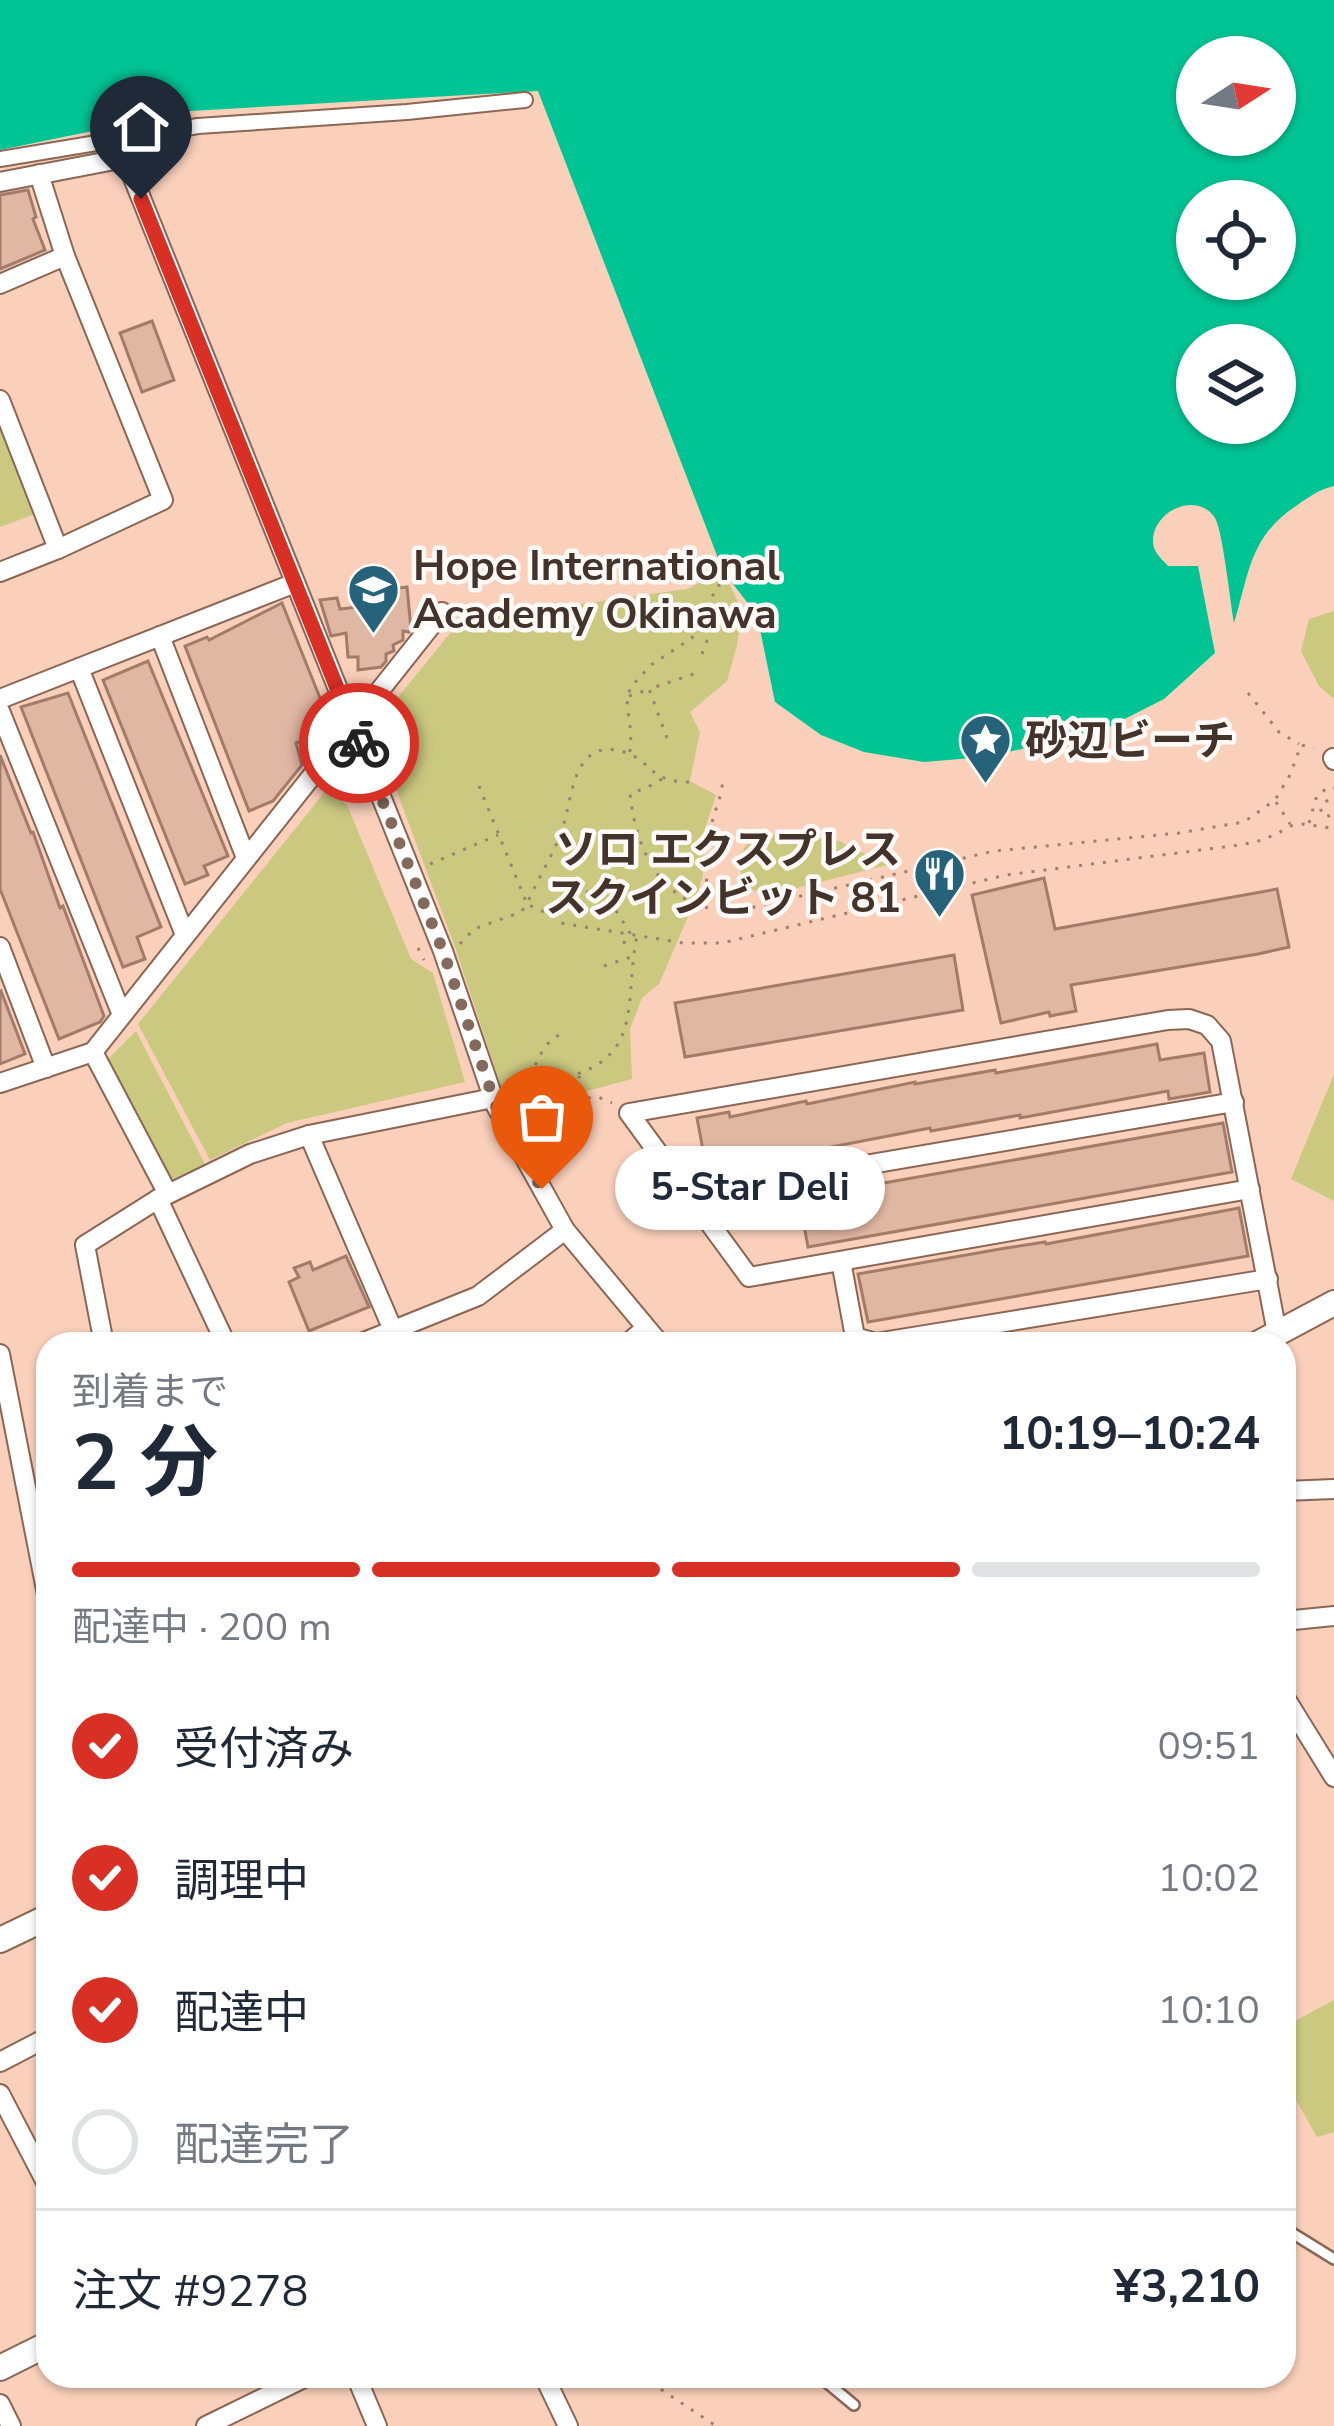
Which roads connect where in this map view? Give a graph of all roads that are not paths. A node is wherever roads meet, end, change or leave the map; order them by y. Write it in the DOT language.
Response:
graph roads {
  1 [pos="525,100"];
  2 [pos="0,159"];
  3 [pos="39,174"];
  4 [pos="0,182"];
  5 [pos="65,256"];
  6 [pos="0,284"];
  7 [pos="0,400"];
  8 [pos="58,549"];
  9 [pos="0,572"];
  10 [pos="295,583"];
  11 [pos="442,612"];
  12 [pos="160,636"];
  13 [pos="79,668"];
  14 [pos="0,700"];
  15 [pos="0,711"];
  16 [pos="352,727"];
  17 [pos="246,858"];
  18 [pos="185,935"];
  19 [pos="0,947"];
  20 [pos="122,1015"];
  21 [pos="93,1052"];
  22 [pos="46,1068"];
  23 [pos="0,1083"];
  24 [pos="495,1102"];
  25 [pos="1234,1102"];
  26 [pos="310,1136"];
  27 [pos="1250,1189"];
  28 [pos="689,1195"];
  29 [pos="163,1197"];
  30 [pos="565,1230"];
  31 [pos="841,1261"];
  32 [pos="1268,1279"];
  33 [pos="1334,1303"];
  34 [pos="646,1328"];
  35 [pos="102,1332"];
  36 [pos="221,1332"];
  37 [pos="393,1332"];
  38 [pos="403,1332"];
  39 [pos="641,1332"];
  40 [pos="650,1332"];
  41 [pos="854,1332"];
  42 [pos="944,1332"];
  43 [pos="1267,1332"];
  44 [pos="1280,1332"];
  45 [pos="0,1354"];
  46 [pos="1334,1489"];
  47 [pos="1296,1491"];
  48 [pos="36,1538"];
  49 [pos="1334,1616"];
  50 [pos="1296,1620"];
  51 [pos="1296,1714"];
  52 [pos="1331,1766"];
  53 [pos="36,1923"];
  54 [pos="0,1940"];
  55 [pos="36,2043"];
  56 [pos="0,2062"];
  57 [pos="0,2094"];
  58 [pos="36,2163"];
  59 [pos="1296,2235"];
  60 [pos="1334,2259"];
  61 [pos="36,2350"];
  62 [pos="0,2368"];
  63 [pos="284,2388"];
  64 [pos="361,2388"];
  65 [pos="550,2388"];
  66 [pos="833,2388"];
  67 [pos="0,2404"];
  68 [pos="854,2405"];
  69 [pos="11,2426"];
  70 [pos="206,2426"];
  71 [pos="377,2426"];
  72 [pos="568,2426"];
  1 -- 2 [label="street"];
  3 -- 4 [label="street"];
  3 -- 5 [label="street"];
  3 -- 10 [label="street"];
  5 -- 6 [label="street"];
  5 -- 8 [label="street"];
  7 -- 8 [label="street"];
  8 -- 9 [label="street"];
  10 -- 12 [label="street"];
  10 -- 16 [label="street"];
  11 -- 16 [label="street"];
  12 -- 13 [label="street"];
  12 -- 17 [label="street"];
  13 -- 14 [label="street"];
  13 -- 18 [label="street"];
  15 -- 20 [label="street"];
  16 -- 17 [label="street"];
  16 -- 24 [label="street"];
  17 -- 18 [label="street"];
  18 -- 20 [label="street"];
  19 -- 22 [label="street"];
  20 -- 21 [label="street"];
  21 -- 22 [label="street"];
  21 -- 29 [label="street"];
  22 -- 23 [label="street"];
  24 -- 26 [label="street"];
  24 -- 30 [label="street"];
  25 -- 27 [label="street"];
  25 -- 28 [label="street"];
  25 -- 28 [label="street"];
  26 -- 29 [label="street"];
  26 -- 37 [label="street"];
  27 -- 31 [label="street"];
  27 -- 32 [label="street"];
  28 -- 31 [label="street"];
  29 -- 35 [label="street"];
  29 -- 36 [label="street"];
  30 -- 34 [label="street"];
  30 -- 38 [label="street"];
  31 -- 41 [label="street"];
  32 -- 42 [label="street"];
  32 -- 43 [label="street"];
  33 -- 44 [label="street"];
  34 -- 39 [label="street"];
  34 -- 40 [label="street"];
  45 -- 48 [label="street"];
  46 -- 47 [label="street"];
  49 -- 50 [label="street"];
  51 -- 52 [label="street"];
  53 -- 54 [label="street"];
  55 -- 56 [label="street"];
  57 -- 58 [label="street"];
  59 -- 60 [label="lane"];
  61 -- 62 [label="street"];
  63 -- 70 [label="street"];
  64 -- 71 [label="street"];
  65 -- 72 [label="street"];
  66 -- 68 [label="lane"];
  67 -- 69 [label="street"];
}
